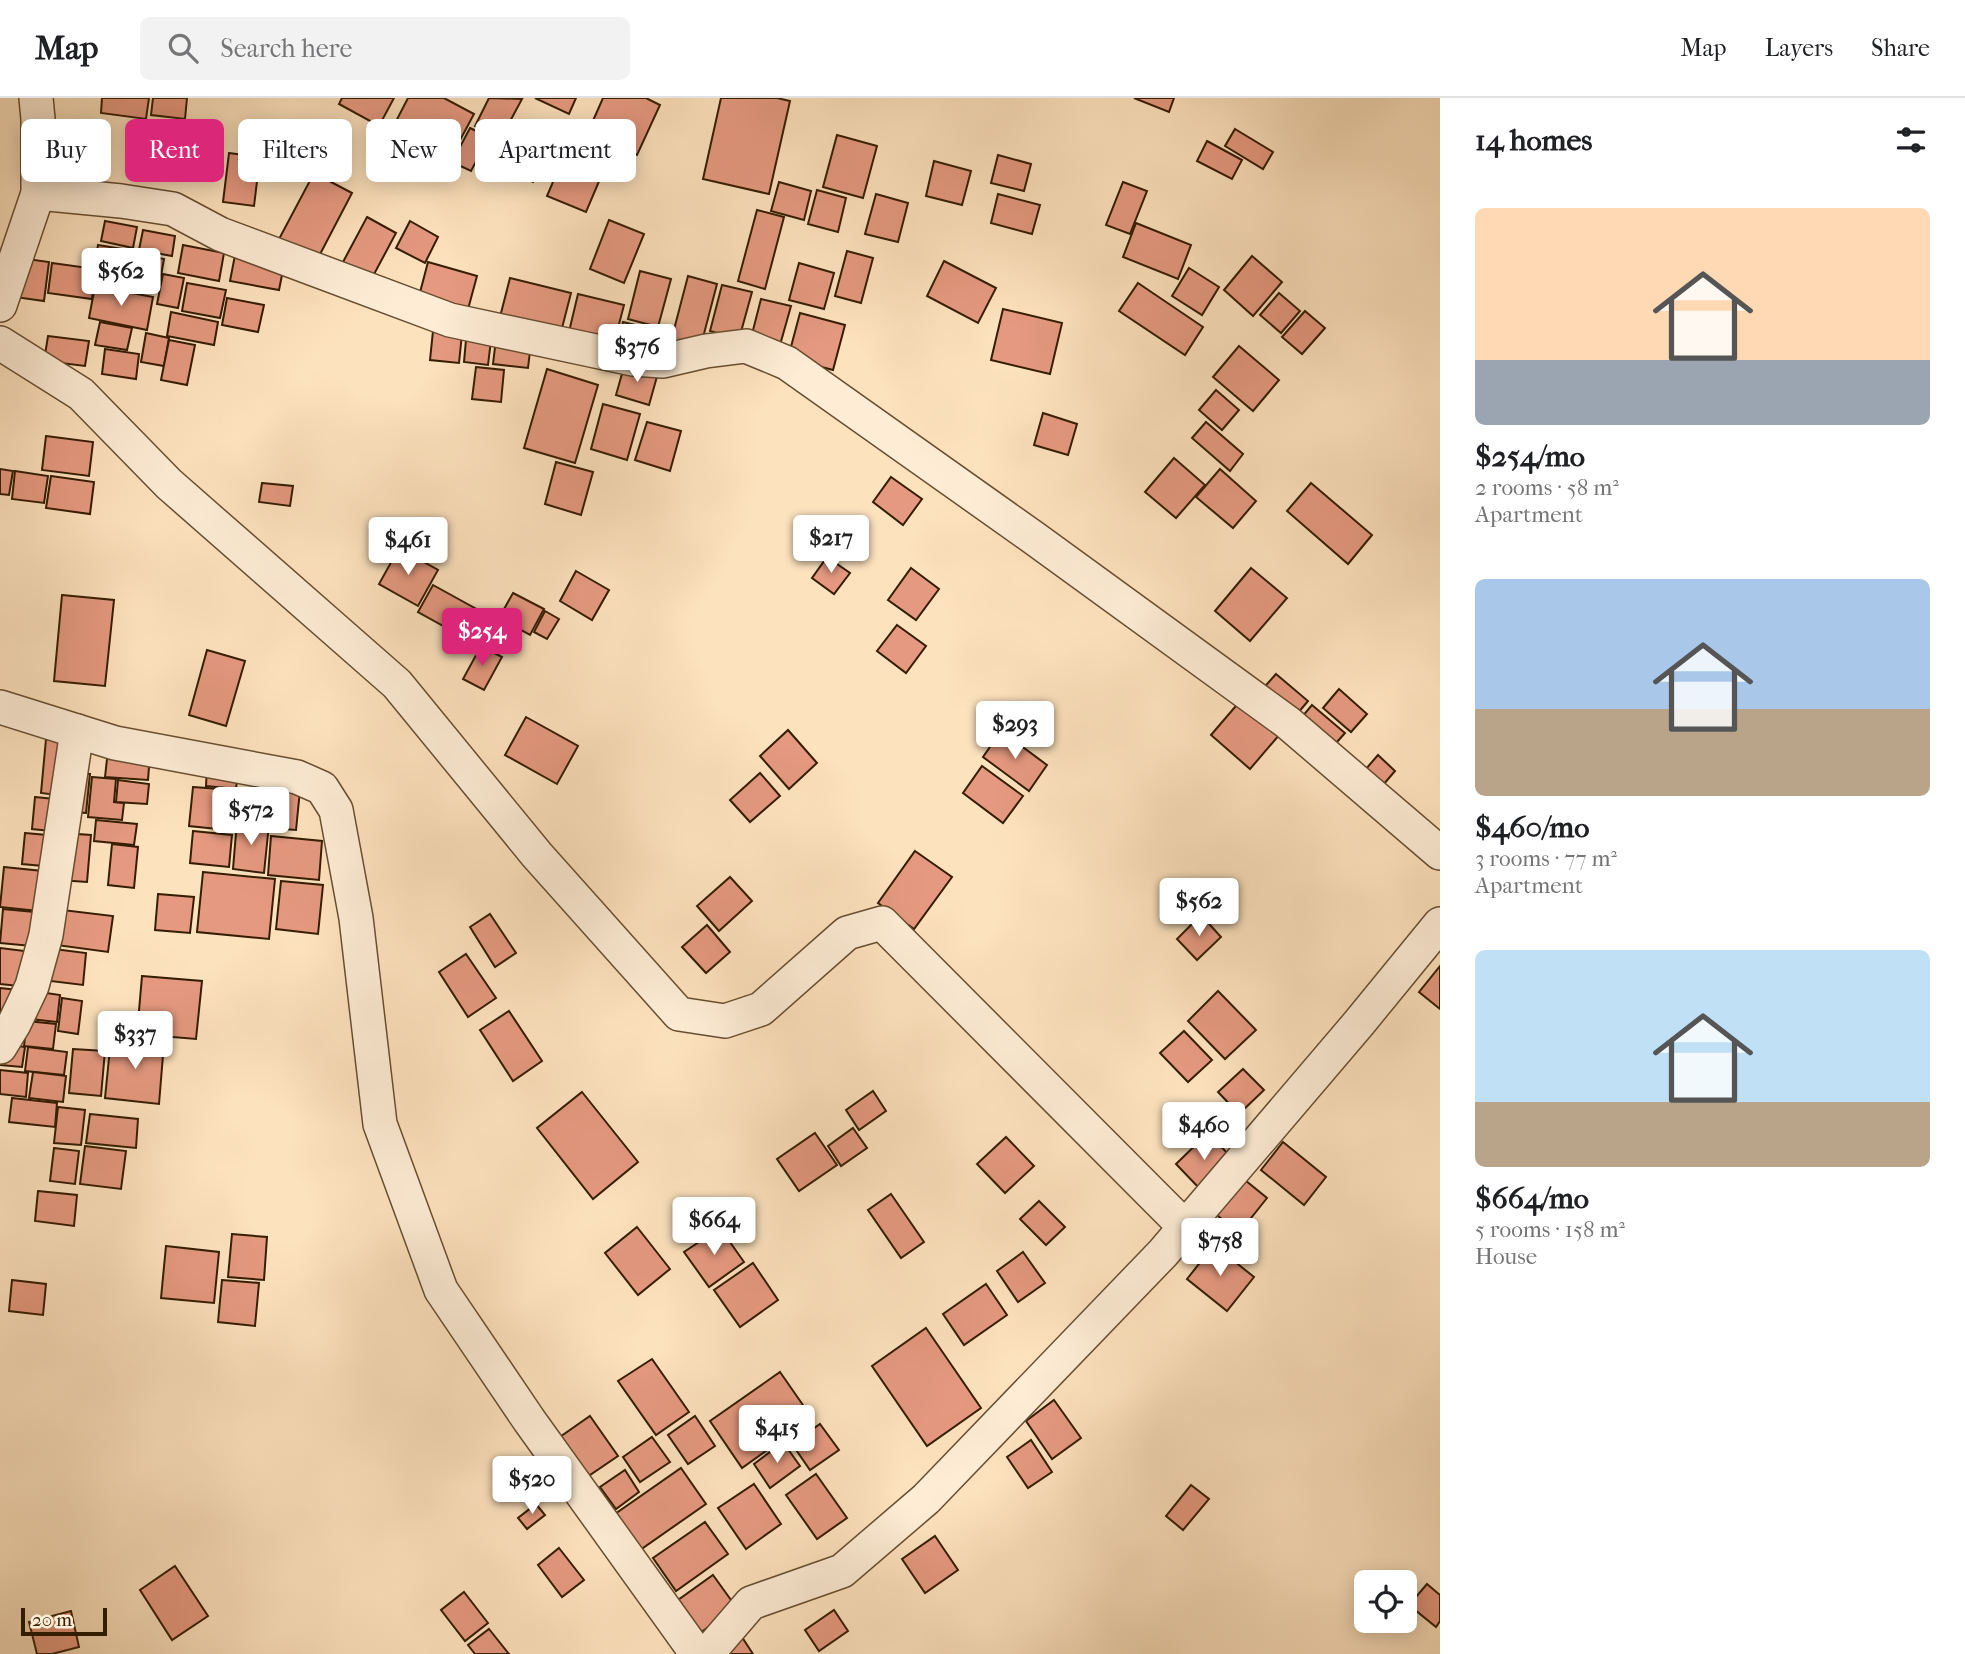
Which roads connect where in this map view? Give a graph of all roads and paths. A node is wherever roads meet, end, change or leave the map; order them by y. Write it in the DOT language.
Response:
graph roads {
  1 [pos="36,98"];
  2 [pos="38,193"];
  3 [pos="0,305"];
  4 [pos="0,344"];
  5 [pos="0,707"];
  6 [pos="77,731"];
  7 [pos="1440,853"];
  8 [pos="1440,923"];
  9 [pos="0,1047"];
  10 [pos="1185,1227"];
  11 [pos="698,1654"];
  12 [pos="707,1654"];
  1 -- 2 [label="street"];
  2 -- 3 [label="street"];
  2 -- 7 [label="street"];
  4 -- 10 [label="street"];
  5 -- 6 [label="street"];
  6 -- 9 [label="street"];
  6 -- 11 [label="street"];
  8 -- 10 [label="street"];
  10 -- 12 [label="street"];
}
